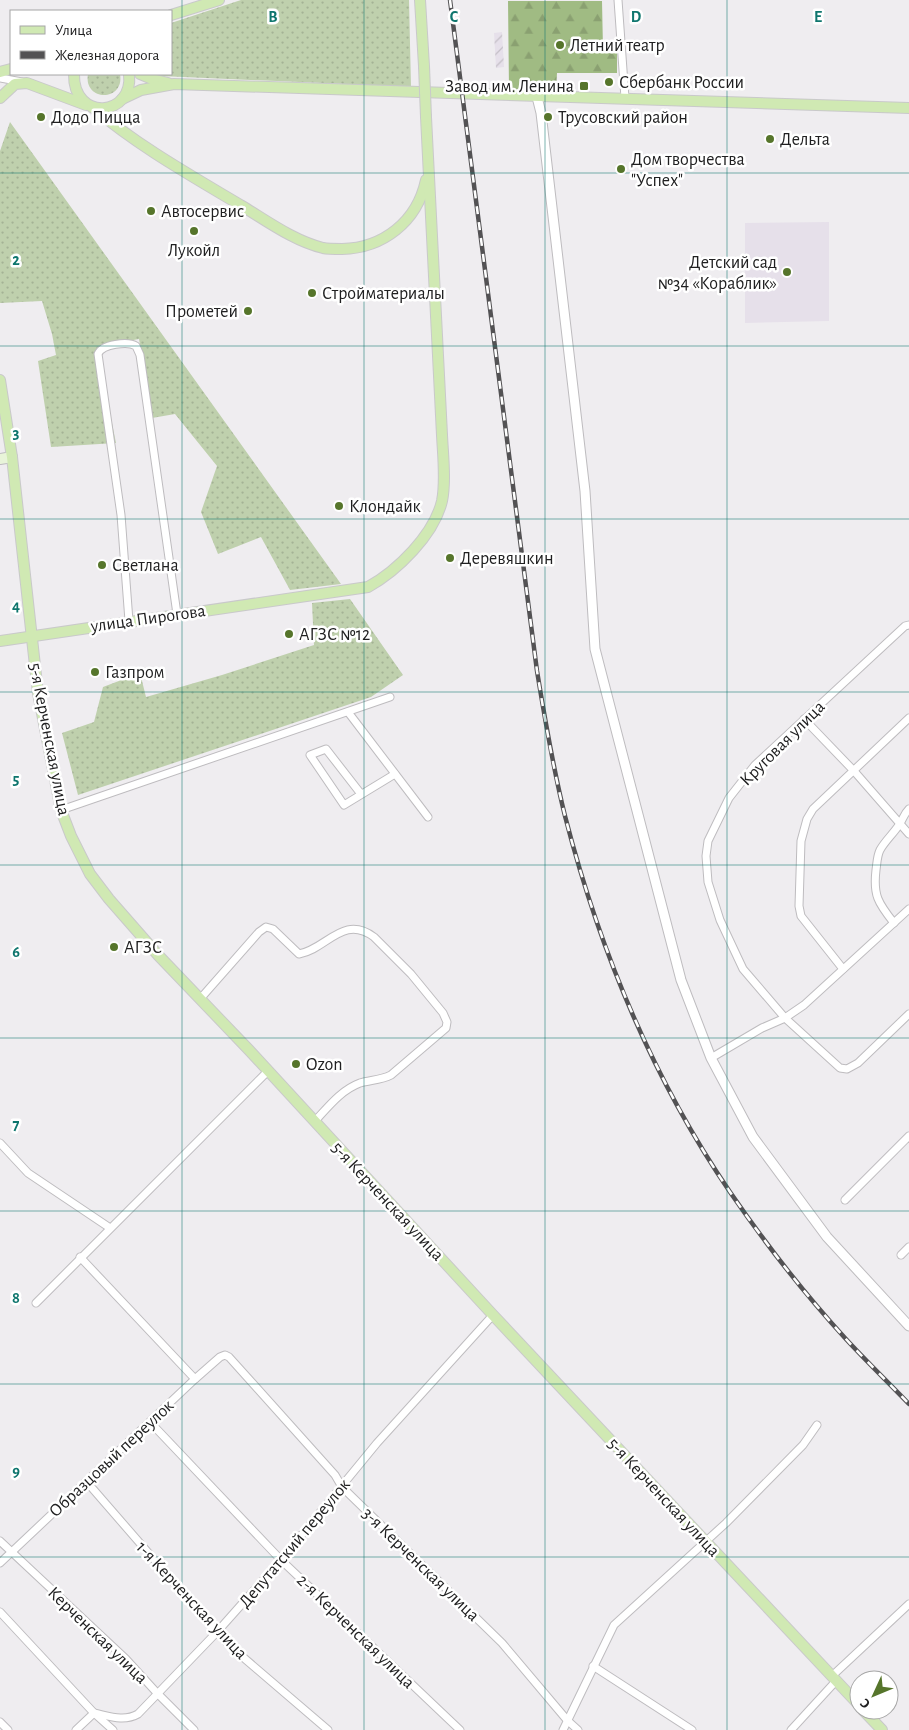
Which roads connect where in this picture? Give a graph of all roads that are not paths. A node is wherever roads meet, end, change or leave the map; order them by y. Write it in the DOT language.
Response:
graph roads {
  1 [pos="219,0"];
  2 [pos="420,0"];
  3 [pos="618,0"];
  4 [pos="172,15"];
  5 [pos="74,75"];
  6 [pos="129,75"];
  7 [pos="142,75"];
  8 [pos="0,78"];
  9 [pos="28,83"];
  10 [pos="174,84"];
  11 [pos="537,97"];
  12 [pos="0,98"];
  13 [pos="624,98"];
  14 [pos="122,99"];
  15 [pos="90,106"];
  16 [pos="909,108"];
  17 [pos="429,162"];
  18 [pos="0,380"];
  19 [pos="12,457"];
  20 [pos="0,459"];
  21 [pos="178,614"];
  22 [pos="128,621"];
  23 [pos="909,625"];
  24 [pos="31,636"];
  25 [pos="0,641"];
  26 [pos="390,697"];
  27 [pos="348,712"];
  28 [pos="909,718"];
  29 [pos="804,719"];
  30 [pos="854,771"];
  31 [pos="395,774"];
  32 [pos="361,794"];
  33 [pos="909,809"];
  34 [pos="61,810"];
  35 [pos="428,817"];
  36 [pos="900,824"];
  37 [pos="909,834"];
  38 [pos="909,908"];
  39 [pos="894,923"];
  40 [pos="843,969"];
  41 [pos="200,999"];
  42 [pos="786,1018"];
  43 [pos="907,1019"];
  44 [pos="711,1058"];
  45 [pos="268,1071"];
  46 [pos="315,1121"];
  47 [pos="909,1136"];
  48 [pos="0,1142"];
  49 [pos="845,1200"];
  50 [pos="110,1228"];
  51 [pos="909,1246"];
  52 [pos="901,1255"];
  53 [pos="80,1257"];
  54 [pos="36,1303"];
  55 [pos="492,1315"];
  56 [pos="909,1326"];
  57 [pos="225,1355"];
  58 [pos="195,1379"];
  59 [pos="150,1422"];
  60 [pos="817,1425"];
  61 [pos="86,1481"];
  62 [pos="342,1487"];
  63 [pos="0,1541"];
  64 [pos="706,1541"];
  65 [pos="12,1552"];
  66 [pos="281,1560"];
  67 [pos="0,1563"];
  68 [pos="909,1604"];
  69 [pos="0,1612"];
  70 [pos="217,1632"];
  71 [pos="593,1666"];
  72 [pos="834,1679"];
  73 [pos="157,1693"];
  74 [pos="849,1695"];
  75 [pos="94,1713"];
  76 [pos="567,1720"];
  77 [pos="872,1720"];
  78 [pos="0,1722"];
  79 [pos="8,1730"];
  80 [pos="76,1730"];
  81 [pos="113,1730"];
  82 [pos="194,1730"];
  83 [pos="328,1730"];
  84 [pos="460,1730"];
  85 [pos="563,1730"];
  86 [pos="578,1730"];
  87 [pos="692,1730"];
  88 [pos="791,1730"];
  89 [pos="882,1730"];
  1 -- 4 [label="main road"];
  2 -- 17 [label="main road, bridge"];
  3 -- 13 [label="street"];
  5 -- 15 [label="main road"];
  6 -- 14 [label="main road"];
  7 -- 10 [label="main road"];
  8 -- 9 [label="street"];
  9 -- 12 [label="main road"];
  9 -- 15 [label="main road"];
  10 -- 11 [label="main road"];
  10 -- 14 [label="main road"];
  11 -- 13 [label="main road"];
  11 -- 44 [label="street"];
  13 -- 16 [label="main road"];
  14 -- 15 [label="main road"];
  15 -- 17 [label="main road"];
  17 -- 21 [label="main road, улица Пирогова"];
  18 -- 19 [label="main road, 5-я Керченская улица"];
  19 -- 20 [label="main road"];
  19 -- 24 [label="main road, 5-я Керченская улица"];
  21 -- 22 [label="main road, улица Пирогова"];
  21 -- 22 [label="street"];
  22 -- 24 [label="main road, улица Пирогова"];
  23 -- 29 [label="street, Круговая улица"];
  24 -- 25 [label="main road, улица Пирогова"];
  24 -- 34 [label="main road, 5-я Керченская улица"];
  26 -- 27 [label="street"];
  27 -- 31 [label="street"];
  27 -- 34 [label="street"];
  28 -- 30 [label="street"];
  29 -- 30 [label="street"];
  29 -- 42 [label="street, Круговая улица"];
  30 -- 36 [label="street"];
  30 -- 40 [label="street"];
  31 -- 32 [label="street"];
  31 -- 35 [label="street"];
  32 -- 32 [label="street"];
  33 -- 36 [label="street"];
  34 -- 41 [label="main road, 5-я Керченская улица"];
  36 -- 37 [label="street"];
  36 -- 39 [label="street"];
  38 -- 39 [label="street"];
  39 -- 40 [label="street"];
  40 -- 42 [label="street"];
  41 -- 45 [label="main road, 5-я Керченская улица"];
  41 -- 46 [label="street"];
  42 -- 43 [label="street, Круговая улица"];
  42 -- 44 [label="street"];
  44 -- 56 [label="street"];
  45 -- 46 [label="main road, 5-я Керченская улица"];
  45 -- 50 [label="street"];
  46 -- 55 [label="main road, 5-я Керченская улица"];
  47 -- 49 [label="street"];
  48 -- 50 [label="street"];
  50 -- 53 [label="street"];
  51 -- 52 [label="street"];
  53 -- 54 [label="street"];
  53 -- 58 [label="street"];
  55 -- 62 [label="street, Депутатский переулок"];
  55 -- 64 [label="main road, 5-я Керченская улица"];
  57 -- 58 [label="street, Образцовый переулок"];
  57 -- 62 [label="street, 3-я Керченская улица"];
  58 -- 59 [label="street, Образцовый переулок"];
  59 -- 61 [label="street, Образцовый переулок"];
  59 -- 66 [label="street, 2-я Керченская улица"];
  60 -- 64 [label="street"];
  61 -- 65 [label="street, Образцовый переулок"];
  61 -- 70 [label="street, 1-я Керченская улица"];
  62 -- 66 [label="street, Депутатский переулок"];
  62 -- 76 [label="street, 3-я Керченская улица"];
  63 -- 65 [label="street, Керченская улица"];
  64 -- 71 [label="street"];
  64 -- 72 [label="main road, 5-я Керченская улица"];
  65 -- 67 [label="street, Образцовый переулок"];
  65 -- 73 [label="street, Керченская улица"];
  66 -- 70 [label="street, Депутатский переулок"];
  66 -- 84 [label="street, 2-я Керченская улица"];
  68 -- 72 [label="street"];
  69 -- 75 [label="street"];
  70 -- 73 [label="street, Депутатский переулок"];
  70 -- 83 [label="street, 1-я Керченская улица"];
  71 -- 76 [label="street"];
  71 -- 87 [label="street"];
  72 -- 74 [label="main road, 5-я Керченская улица"];
  72 -- 88 [label="street"];
  73 -- 75 [label="street, Депутатский переулок"];
  73 -- 82 [label="street, Керченская улица"];
  75 -- 80 [label="street"];
  75 -- 81 [label="street"];
  76 -- 85 [label="street"];
  76 -- 86 [label="street, 3-я Керченская улица"];
  77 -- 89 [label="main road"];
  78 -- 79 [label="street"];
}
